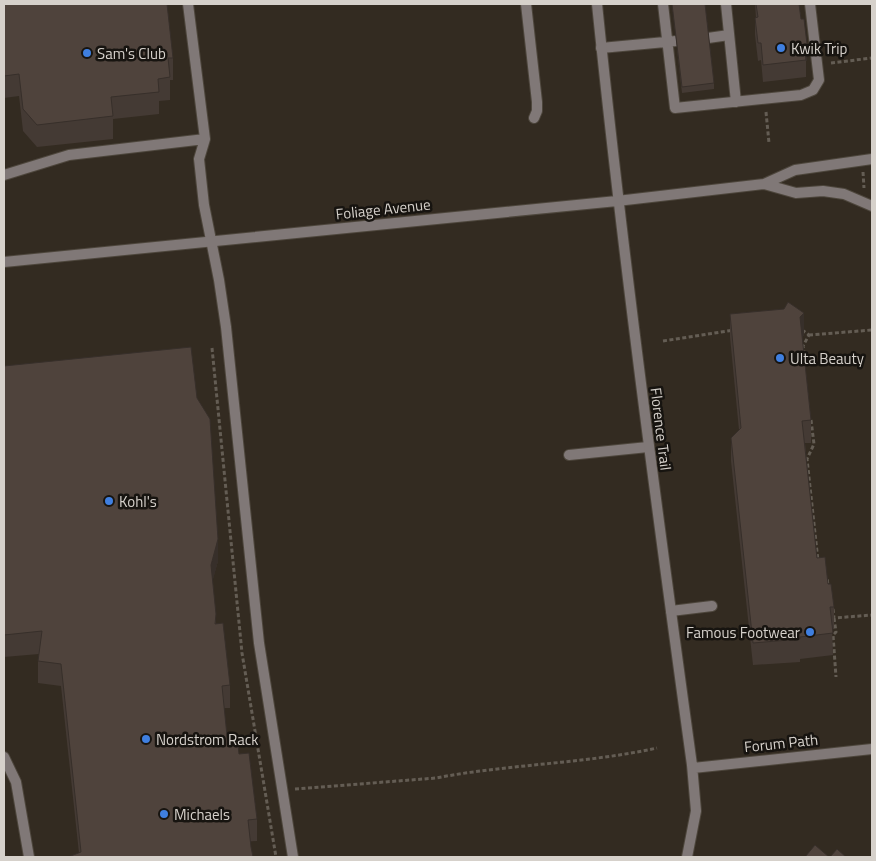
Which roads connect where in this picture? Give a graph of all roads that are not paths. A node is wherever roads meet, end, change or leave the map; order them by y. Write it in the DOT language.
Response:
graph roads {
  1 [pos="188,4"];
  2 [pos="526,4"];
  3 [pos="597,4"];
  4 [pos="664,4"];
  5 [pos="726,4"];
  6 [pos="810,4"];
  7 [pos="729,35"];
  8 [pos="708,38"];
  9 [pos="672,41"];
  10 [pos="601,48"];
  11 [pos="736,102"];
  12 [pos="534,118"];
  13 [pos="205,139"];
  14 [pos="872,153"];
  15 [pos="867,160"];
  16 [pos="4,175"];
  17 [pos="764,184"];
  18 [pos="617,200"];
  19 [pos="872,206"];
  20 [pos="211,242"];
  21 [pos="4,262"];
  22 [pos="648,447"];
  23 [pos="569,455"];
  24 [pos="712,606"];
  25 [pos="671,611"];
  26 [pos="872,748"];
  27 [pos="4,757"];
  28 [pos="693,768"];
  29 [pos="29,857"];
  30 [pos="293,857"];
  31 [pos="687,857"];
  1 -- 13 [label="street"];
  2 -- 12 [label="street"];
  3 -- 10 [label="street, Florence Trail"];
  4 -- 9 [label="street"];
  5 -- 7 [label="street"];
  6 -- 11 [label="street"];
  7 -- 8 [label="street"];
  7 -- 11 [label="street"];
  9 -- 10 [label="street"];
  9 -- 11 [label="street"];
  10 -- 18 [label="street, Florence Trail"];
  13 -- 16 [label="street"];
  13 -- 20 [label="street"];
  14 -- 15 [label="street"];
  15 -- 17 [label="street, Foliage Avenue"];
  17 -- 18 [label="street, Foliage Avenue"];
  17 -- 19 [label="street, Foliage Avenue"];
  18 -- 20 [label="street, Foliage Avenue"];
  18 -- 22 [label="street, Florence Trail"];
  20 -- 21 [label="street, Foliage Avenue"];
  20 -- 30 [label="street"];
  22 -- 23 [label="street"];
  22 -- 25 [label="street, Florence Trail"];
  24 -- 25 [label="street"];
  25 -- 28 [label="street, Florence Trail"];
  26 -- 28 [label="street, Forum Path"];
  27 -- 29 [label="street"];
  28 -- 31 [label="street, Florence Trail"];
}
